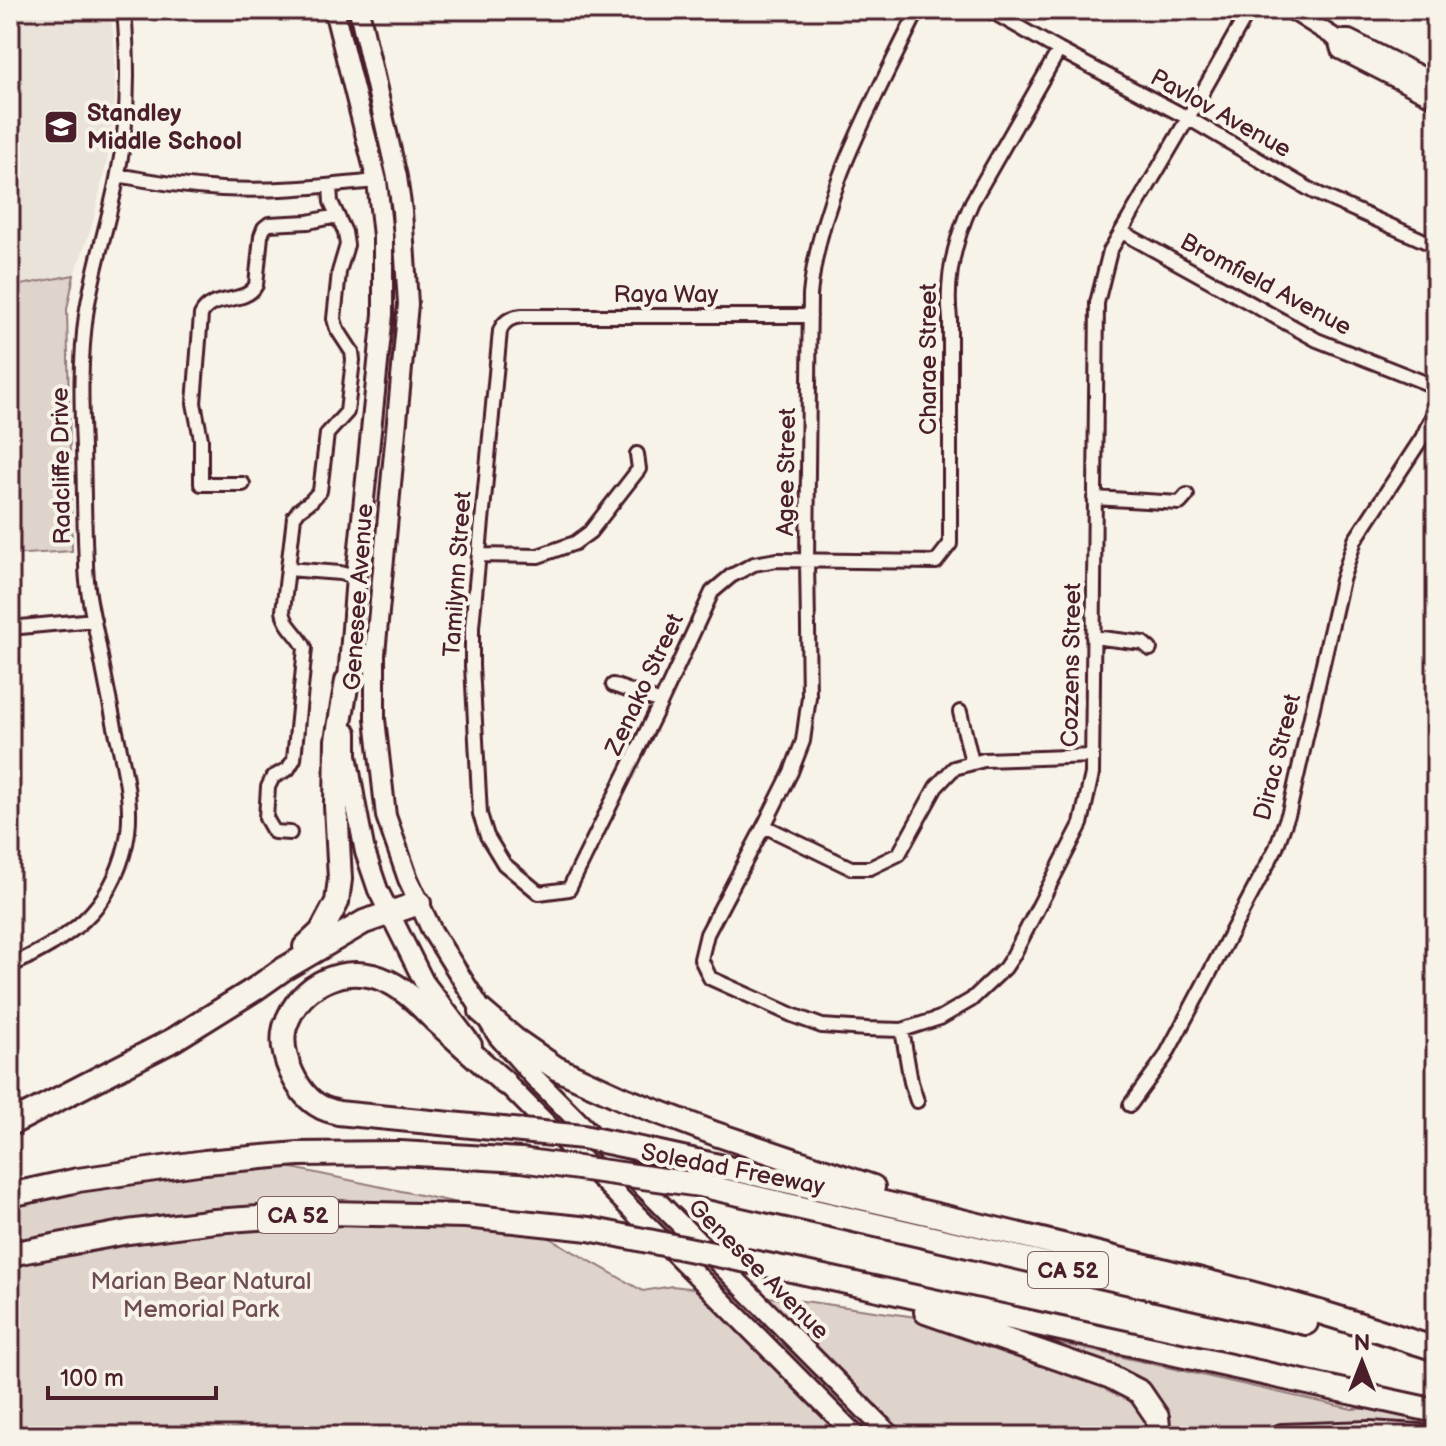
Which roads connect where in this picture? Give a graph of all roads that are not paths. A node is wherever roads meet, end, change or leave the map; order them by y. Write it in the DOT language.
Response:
graph roads {
  1 [pos="124,10"];
  2 [pos="334,10"];
  3 [pos="359,10"];
  4 [pos="918,10"];
  5 [pos="989,10"];
  6 [pos="1249,10"];
  7 [pos="1291,10"];
  8 [pos="1337,39"];
  9 [pos="1059,50"];
  10 [pos="1436,83"];
  11 [pos="1436,99"];
  12 [pos="1188,118"];
  13 [pos="118,175"];
  14 [pos="377,181"];
  15 [pos="330,186"];
  16 [pos="337,216"];
  17 [pos="1122,232"];
  18 [pos="1436,246"];
  19 [pos="522,316"];
  20 [pos="810,316"];
  21 [pos="1436,387"];
  22 [pos="1436,408"];
  23 [pos="637,454"];
  24 [pos="243,484"];
  25 [pos="1187,495"];
  26 [pos="1094,498"];
  27 [pos="479,555"];
  28 [pos="807,559"];
  29 [pos="288,569"];
  30 [pos="356,577"];
  31 [pos="382,583"];
  32 [pos="94,620"];
  33 [pos="10,628"];
  34 [pos="1093,637"];
  35 [pos="1150,649"];
  36 [pos="347,681"];
  37 [pos="613,685"];
  38 [pos="661,702"];
  39 [pos="960,712"];
  40 [pos="1092,756"];
  41 [pos="972,762"];
  42 [pos="764,826"];
  43 [pos="290,833"];
  44 [pos="569,889"];
  45 [pos="419,903"];
  46 [pos="390,913"];
  47 [pos="707,934"];
  48 [pos="10,966"];
  49 [pos="282,970"];
  50 [pos="481,1011"];
  51 [pos="902,1030"];
  52 [pos="505,1083"];
  53 [pos="917,1101"];
  54 [pos="1130,1105"];
  55 [pos="10,1124"];
  56 [pos="10,1195"];
  57 [pos="1039,1239"];
  58 [pos="10,1254"];
  59 [pos="834,1280"];
  60 [pos="1436,1350"];
  61 [pos="1436,1411"];
  62 [pos="1158,1426"];
  63 [pos="856,1436"];
  64 [pos="891,1436"];
  65 [pos="1284,1436"];
  66 [pos="1418,1436"];
  1 -- 13 [label="street, Radcliffe Drive"];
  2 -- 14 [label="main road, Genesee Avenue"];
  3 -- 31 [label="main road, Genesee Avenue"];
  4 -- 20 [label="street, Agee Street"];
  5 -- 9 [label="street, Pavlov Avenue"];
  6 -- 12 [label="street, Cozzens Street"];
  7 -- 8 [label="main road"];
  8 -- 10 [label="main road"];
  8 -- 11 [label="main road"];
  9 -- 12 [label="street, Pavlov Avenue"];
  9 -- 28 [label="street, Charae Street"];
  12 -- 17 [label="street, Cozzens Street"];
  12 -- 18 [label="street, Pavlov Avenue"];
  13 -- 15 [label="street"];
  13 -- 32 [label="street, Radcliffe Drive"];
  14 -- 15 [label="street"];
  14 -- 30 [label="main road, Genesee Avenue"];
  15 -- 16 [label="street"];
  16 -- 24 [label="street"];
  16 -- 29 [label="street"];
  17 -- 21 [label="street, Bromfield Avenue"];
  17 -- 26 [label="street, Cozzens Street"];
  19 -- 20 [label="street, Raya Way"];
  19 -- 27 [label="street, Tamilynn Street"];
  20 -- 28 [label="street, Agee Street"];
  22 -- 54 [label="street, Dirac Street"];
  23 -- 27 [label="street"];
  25 -- 26 [label="street"];
  26 -- 34 [label="street, Cozzens Street"];
  27 -- 44 [label="street, Tamilynn Street"];
  28 -- 38 [label="street, Zenako Street"];
  28 -- 42 [label="street, Agee Street"];
  29 -- 30 [label="street"];
  29 -- 43 [label="street"];
  30 -- 31 [label="main road"];
  30 -- 36 [label="main road, Genesee Avenue"];
  31 -- 45 [label="main road, Genesee Avenue"];
  32 -- 33 [label="street"];
  32 -- 48 [label="street, Radcliffe Drive"];
  34 -- 35 [label="street"];
  34 -- 40 [label="street, Cozzens Street"];
  36 -- 46 [label="main road, Genesee Avenue"];
  36 -- 49 [label="highway"];
  37 -- 38 [label="street"];
  38 -- 44 [label="street, Zenako Street"];
  39 -- 41 [label="street"];
  40 -- 41 [label="street"];
  40 -- 51 [label="street, Cozzens Street"];
  41 -- 42 [label="street"];
  42 -- 47 [label="street, Agee Street"];
  45 -- 46 [label="highway"];
  45 -- 50 [label="main road, Genesee Avenue"];
  46 -- 49 [label="highway"];
  46 -- 52 [label="main road, Genesee Avenue"];
  47 -- 51 [label="street, Cozzens Street"];
  49 -- 55 [label="highway"];
  50 -- 57 [label="highway"];
  50 -- 64 [label="main road, Genesee Avenue"];
  51 -- 53 [label="street"];
  52 -- 57 [label="highway, bridge"];
  52 -- 63 [label="main road, Genesee Avenue"];
  56 -- 60 [label="highway, Soledad Freeway / CA 52, bridge"];
  57 -- 60 [label="highway"];
  58 -- 59 [label="highway, CA 52, bridge"];
  59 -- 61 [label="highway, CA 52"];
  59 -- 62 [label="highway"];
  65 -- 66 [label="highway"];
}
